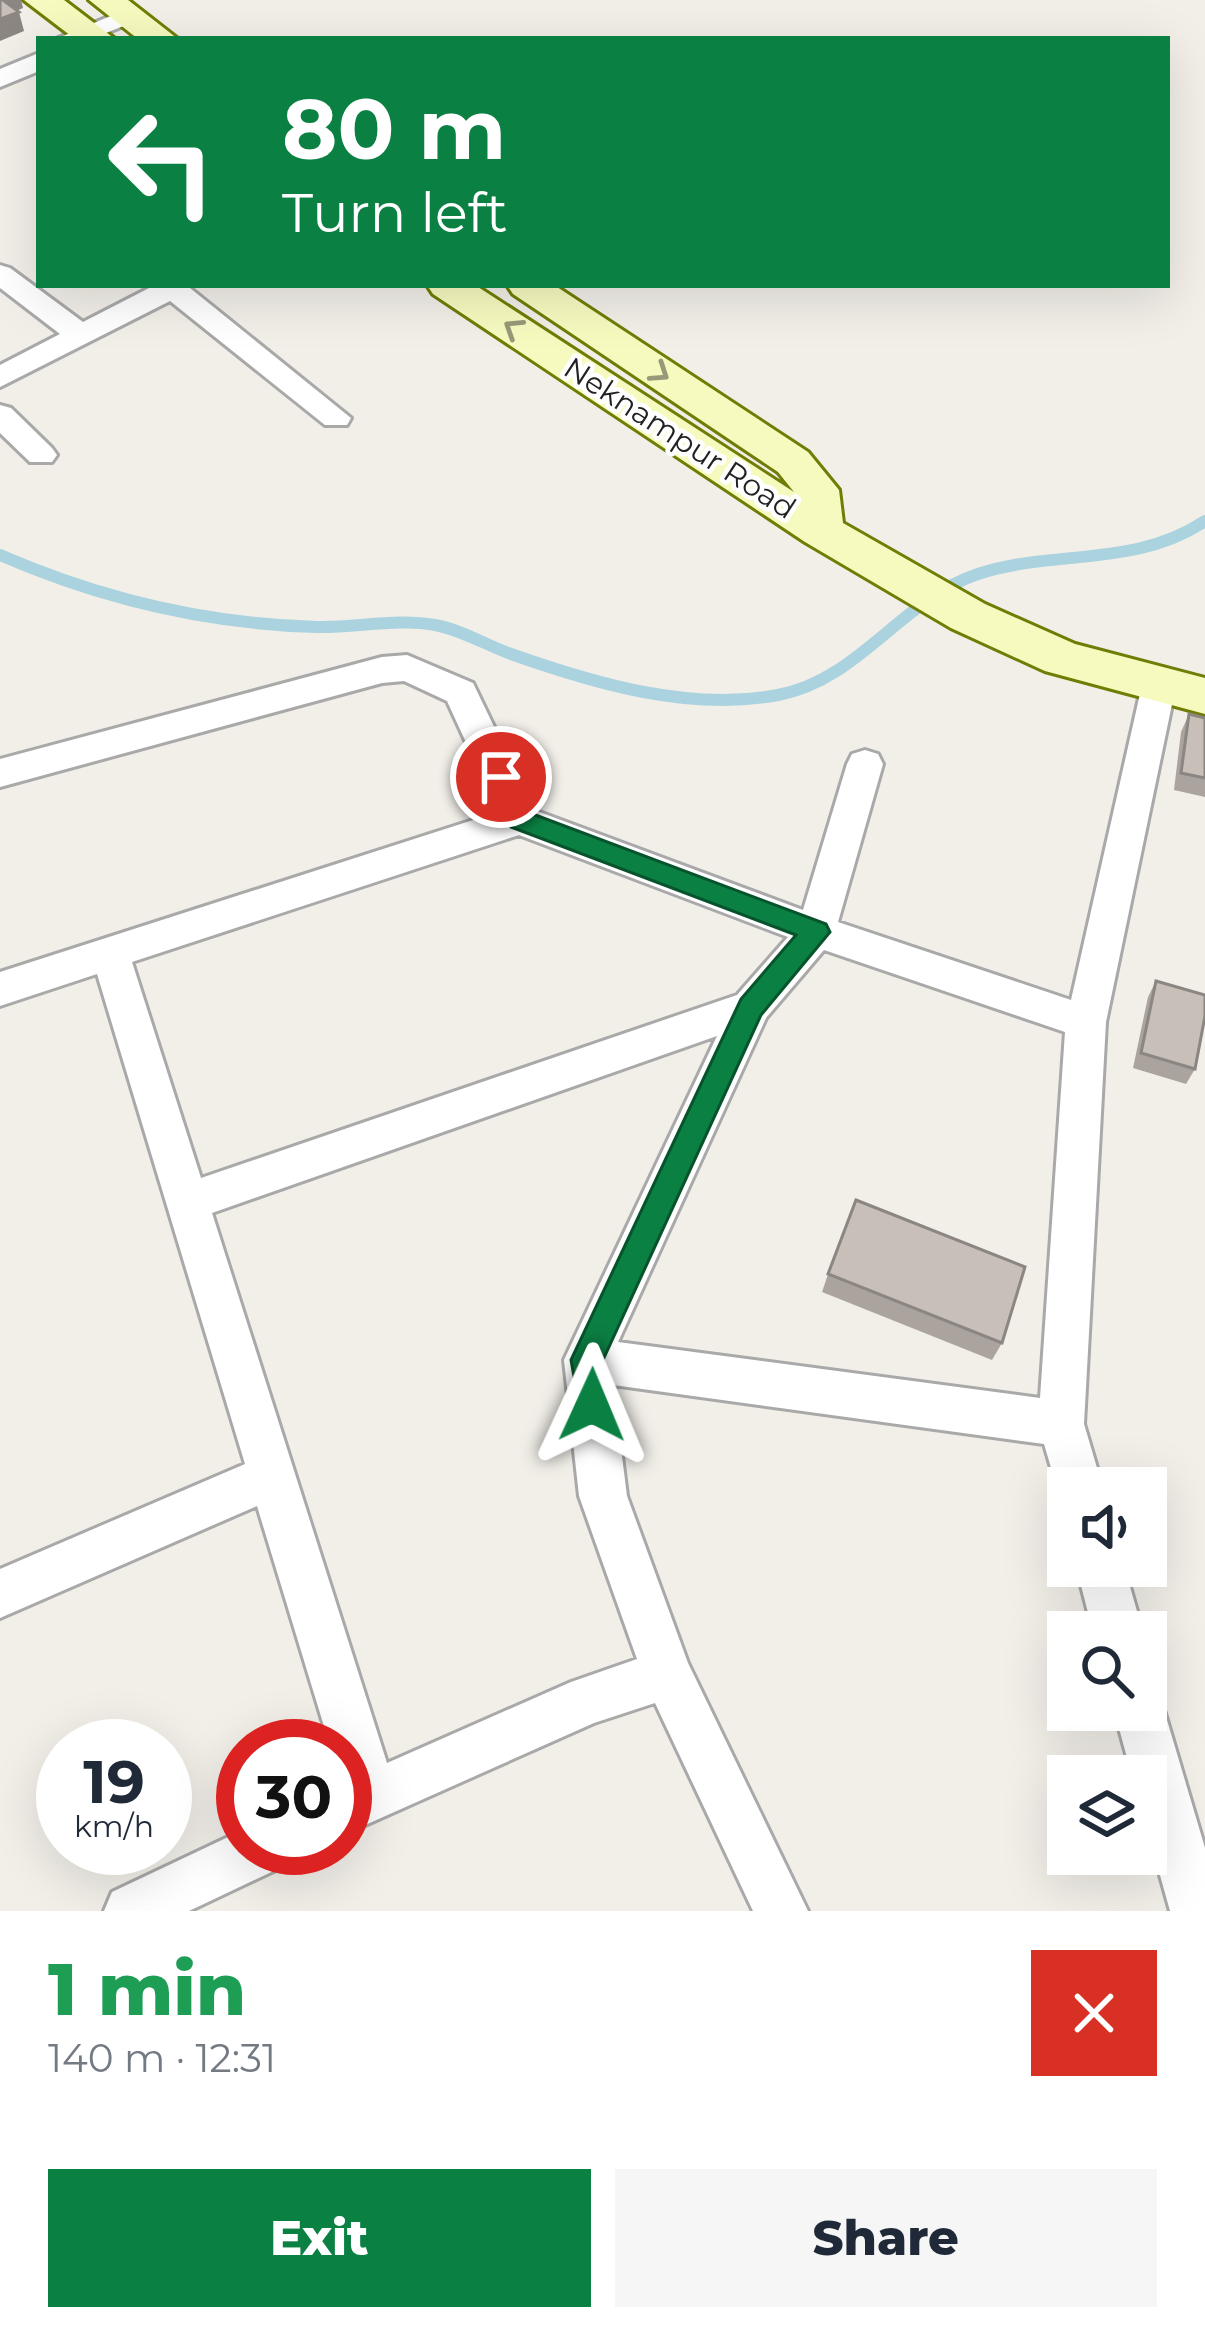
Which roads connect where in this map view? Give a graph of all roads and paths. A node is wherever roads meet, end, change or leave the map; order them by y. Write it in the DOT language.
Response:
graph roads {
  1 [pos="41,0"];
  2 [pos="117,8"];
  3 [pos="85,36"];
  4 [pos="157,36"];
  5 [pos="36,48"];
  6 [pos="0,57"];
  7 [pos="36,62"];
  8 [pos="0,79"];
  9 [pos="0,274"];
  10 [pos="171,288"];
  11 [pos="177,288"];
  12 [pos="452,288"];
  13 [pos="532,288"];
  14 [pos="82,336"];
  15 [pos="0,377"];
  16 [pos="0,415"];
  17 [pos="336,418"];
  18 [pos="41,455"];
  19 [pos="821,531"];
  20 [pos="1159,685"];
  21 [pos="1205,696"];
  22 [pos="865,764"];
  23 [pos="0,773"];
  24 [pos="520,820"];
  25 [pos="816,932"];
  26 [pos="110,954"];
  27 [pos="0,989"];
  28 [pos="751,1007"];
  29 [pos="1086,1022"];
  30 [pos="185,1203"];
  31 [pos="587,1360"];
  32 [pos="1061,1424"];
  33 [pos="1073,1467"];
  34 [pos="271,1476"];
  35 [pos="0,1594"];
  36 [pos="667,1674"];
  37 [pos="336,1719"];
  38 [pos="1145,1731"];
  39 [pos="372,1796"];
  40 [pos="216,1870"];
  41 [pos="131,1911"];
  42 [pos="781,1911"];
  43 [pos="1197,1911"];
  1 -- 3 [label="street"];
  2 -- 3 [label="street"];
  2 -- 4 [label="street"];
  5 -- 6 [label="street"];
  7 -- 8 [label="street"];
  9 -- 14 [label="street"];
  10 -- 14 [label="street"];
  11 -- 17 [label="street"];
  19 -- 12 [label="street, Neknampur Road, one-way"];
  13 -- 19 [label="street, Neknampur Road, one-way"];
  14 -- 15 [label="street"];
  16 -- 18 [label="street"];
  19 -- 20 [label="street"];
  20 -- 21 [label="street"];
  20 -- 29 [label="street"];
  22 -- 25 [label="street"];
  23 -- 24 [label="street"];
  24 -- 25 [label="street"];
  24 -- 26 [label="street"];
  25 -- 28 [label="street"];
  25 -- 29 [label="street"];
  26 -- 27 [label="street"];
  26 -- 30 [label="street"];
  28 -- 30 [label="street"];
  28 -- 31 [label="street"];
  29 -- 32 [label="street"];
  30 -- 34 [label="street"];
  31 -- 32 [label="street"];
  31 -- 36 [label="street"];
  32 -- 33 [label="street"];
  34 -- 35 [label="street"];
  34 -- 37 [label="street"];
  36 -- 39 [label="street"];
  36 -- 42 [label="street"];
  38 -- 43 [label="street"];
  40 -- 41 [label="street"];
}
